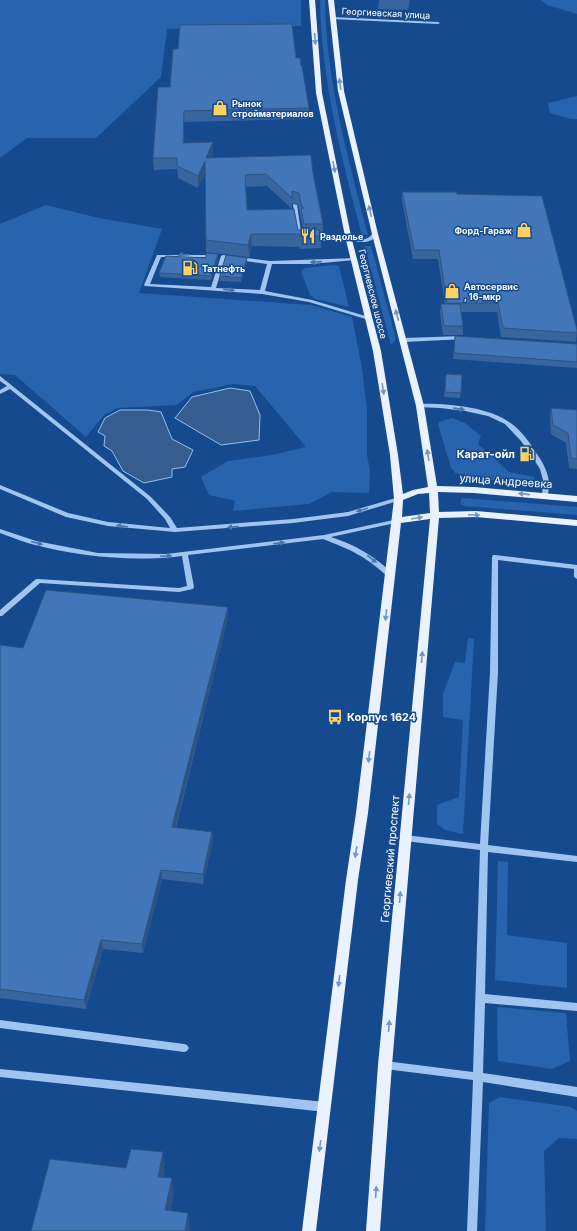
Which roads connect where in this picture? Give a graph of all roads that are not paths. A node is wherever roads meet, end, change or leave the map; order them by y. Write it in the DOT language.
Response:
graph roads {
  1 [pos="312,0"];
  2 [pos="331,0"];
  3 [pos="332,18"];
  4 [pos="438,23"];
  5 [pos="295,206"];
  6 [pos="375,234"];
  7 [pos="349,237"];
  8 [pos="223,256"];
  9 [pos="355,259"];
  10 [pos="270,263"];
  11 [pos="213,289"];
  12 [pos="262,292"];
  13 [pos="369,318"];
  14 [pos="467,338"];
  15 [pos="404,340"];
  16 [pos="0,378"];
  17 [pos="10,387"];
  18 [pos="0,392"];
  19 [pos="420,406"];
  20 [pos="0,487"];
  21 [pos="433,489"];
  22 [pos="545,496"];
  23 [pos="399,499"];
  24 [pos="577,499"];
  25 [pos="435,515"];
  26 [pos="398,521"];
  27 [pos="577,523"];
  28 [pos="175,530"];
  29 [pos="0,531"];
  30 [pos="324,537"];
  31 [pos="184,555"];
  32 [pos="577,567"];
  33 [pos="391,576"];
  34 [pos="577,577"];
  35 [pos="0,614"];
  36 [pos="406,838"];
  37 [pos="484,848"];
  38 [pos="577,859"];
  39 [pos="480,998"];
  40 [pos="577,1007"];
  41 [pos="0,1024"];
  42 [pos="184,1048"];
  43 [pos="385,1065"];
  44 [pos="0,1073"];
  45 [pos="478,1077"];
  46 [pos="577,1092"];
  47 [pos="324,1107"];
  48 [pos="309,1231"];
  49 [pos="373,1231"];
  50 [pos="472,1231"];
  1 -- 7 [label="main road, Георгиевское шоссе, one-way"];
  2 -- 3 [label="main road, Георгиевское шоссе"];
  3 -- 4 [label="street, Георгиевская улица"];
  6 -- 3 [label="main road, Георгиевское шоссе, one-way"];
  5 -- 7 [label="street"];
  6 -- 7 [label="street"];
  15 -- 6 [label="main road, Георгиевское шоссе, one-way"];
  7 -- 9 [label="main road, Георгиевское шоссе"];
  8 -- 10 [label="street"];
  8 -- 11 [label="street"];
  8 -- 11 [label="street, one-way"];
  9 -- 10 [label="street, one-way"];
  9 -- 13 [label="main road, Георгиевское шоссе"];
  10 -- 12 [label="street"];
  11 -- 12 [label="street, one-way"];
  12 -- 13 [label="street"];
  13 -- 23 [label="main road, Георгиевское шоссе, one-way"];
  14 -- 15 [label="street"];
  15 -- 19 [label="main road, Георгиевское шоссе"];
  16 -- 17 [label="street"];
  17 -- 18 [label="street"];
  17 -- 28 [label="street"];
  21 -- 19 [label="main road, Георгиевское шоссе, one-way"];
  19 -- 22 [label="street, one-way"];
  28 -- 20 [label="street, one-way"];
  22 -- 21 [label="main road, улица Андреевка, one-way"];
  21 -- 23 [label="main road, улица Андреевка"];
  21 -- 25 [label="main road, Георгиевский проспект"];
  22 -- 24 [label="main road, улица Андреевка"];
  23 -- 26 [label="main road"];
  23 -- 28 [label="street, one-way"];
  26 -- 25 [label="main road, one-way"];
  25 -- 27 [label="main road, one-way"];
  36 -- 25 [label="main road, Георгиевский проспект, one-way"];
  26 -- 30 [label="street"];
  26 -- 33 [label="main road"];
  29 -- 31 [label="street, one-way"];
  31 -- 30 [label="street, one-way"];
  30 -- 33 [label="street, one-way"];
  31 -- 35 [label="street"];
  32 -- 34 [label="street"];
  32 -- 37 [label="street"];
  33 -- 47 [label="main road, one-way"];
  36 -- 37 [label="street"];
  43 -- 36 [label="main road, Георгиевский проспект, one-way"];
  37 -- 38 [label="street"];
  37 -- 39 [label="street"];
  39 -- 40 [label="street"];
  39 -- 45 [label="street"];
  41 -- 42 [label="street"];
  43 -- 45 [label="street"];
  49 -- 43 [label="main road, Георгиевский проспект, one-way"];
  44 -- 47 [label="street"];
  45 -- 46 [label="street"];
  45 -- 50 [label="street"];
  47 -- 48 [label="main road, one-way"];
}
